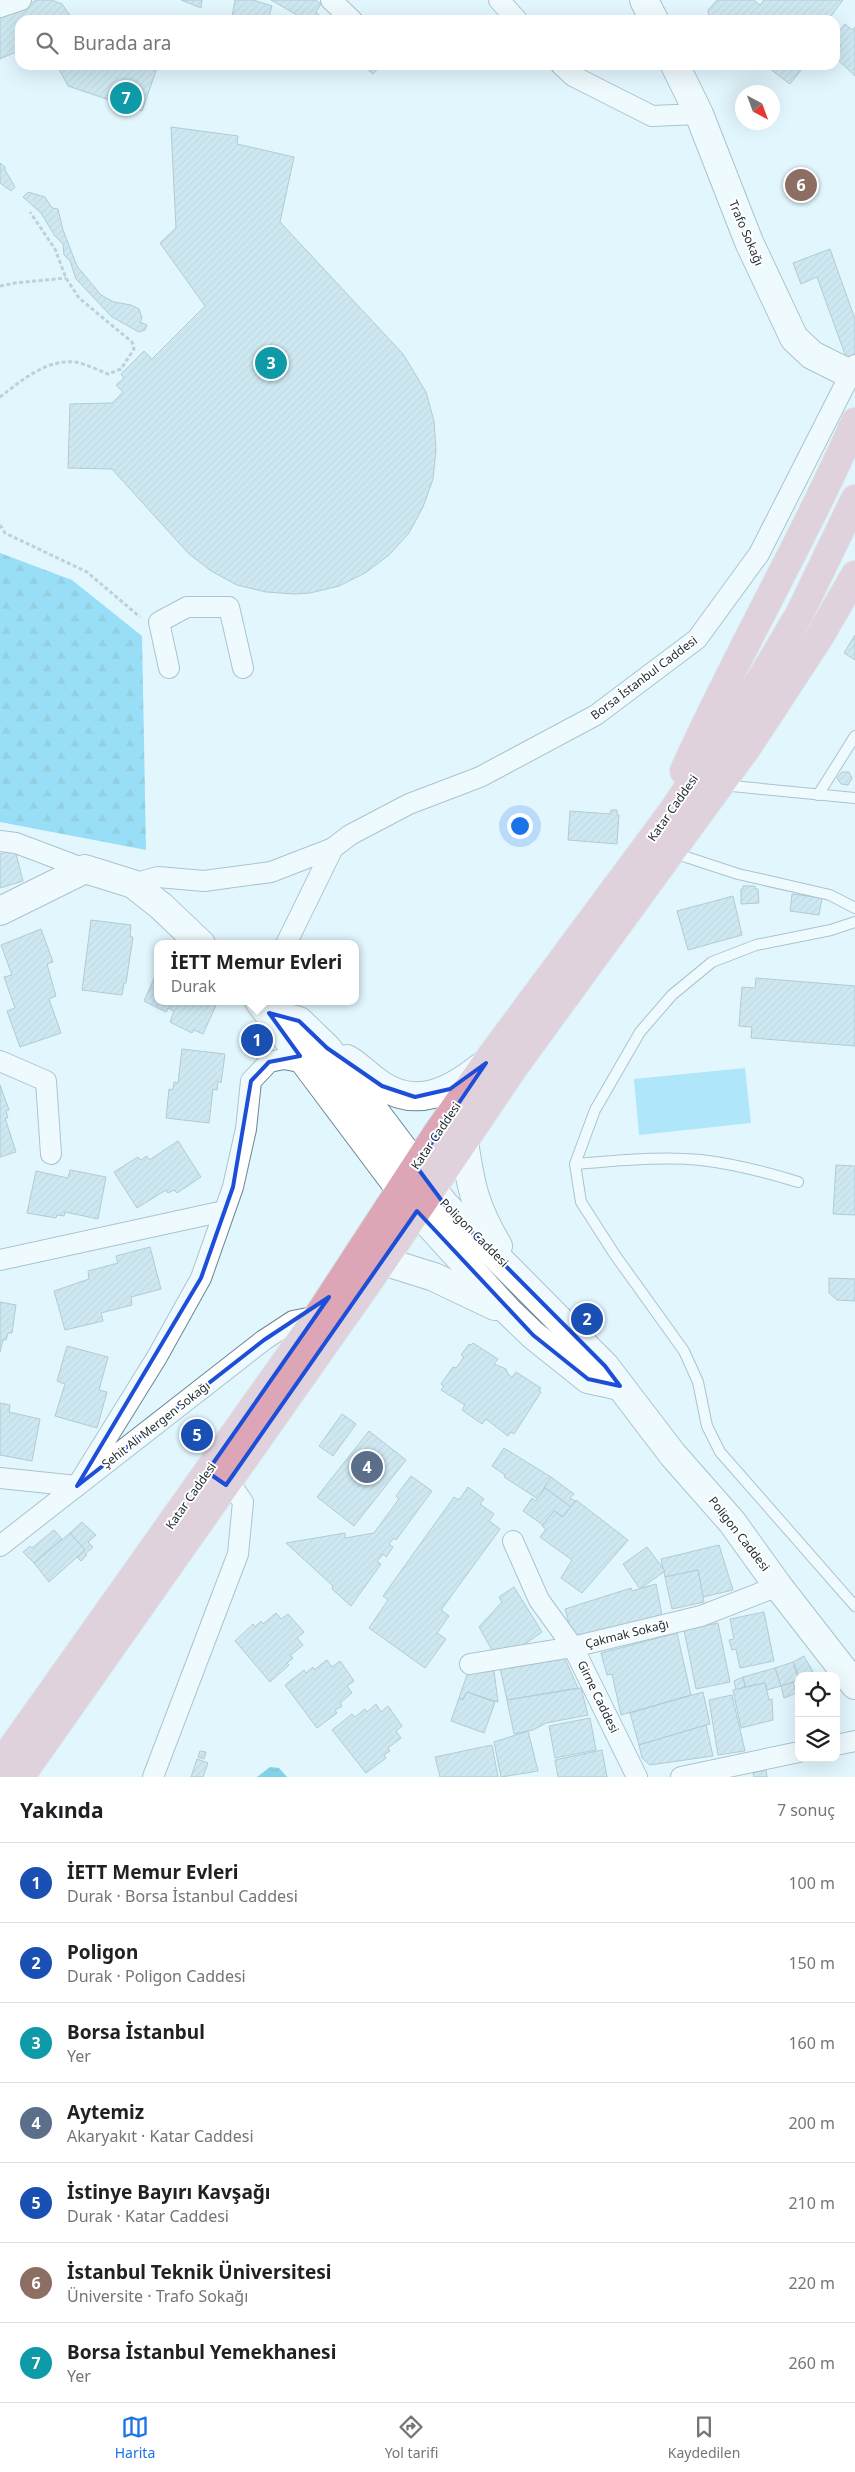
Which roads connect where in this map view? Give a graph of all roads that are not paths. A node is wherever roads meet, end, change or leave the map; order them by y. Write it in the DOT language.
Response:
graph roads {
  1 [pos="21,0"];
  2 [pos="331,0"];
  3 [pos="499,0"];
  4 [pos="644,0"];
  5 [pos="0,7"];
  6 [pos="347,15"];
  7 [pos="512,15"];
  8 [pos="652,15"];
  9 [pos="566,70"];
  10 [pos="677,70"];
  11 [pos="699,114"];
  12 [pos="852,370"];
  13 [pos="855,422"];
  14 [pos="855,499"];
  15 [pos="855,575"];
  16 [pos="169,668"];
  17 [pos="243,668"];
  18 [pos="855,736"];
  19 [pos="718,785"];
  20 [pos="818,795"];
  21 [pos="855,798"];
  22 [pos="672,812"];
  23 [pos="0,841"];
  24 [pos="333,848"];
  25 [pos="670,852"];
  26 [pos="85,869"];
  27 [pos="133,884"];
  28 [pos="855,908"];
  29 [pos="0,911"];
  30 [pos="855,922"];
  31 [pos="197,940"];
  32 [pos="288,940"];
  33 [pos="267,1005"];
  34 [pos="327,1048"];
  35 [pos="0,1061"];
  36 [pos="305,1063"];
  37 [pos="486,1063"];
  38 [pos="464,1141"];
  39 [pos="51,1154"];
  40 [pos="575,1164"];
  41 [pos="416,1166"];
  42 [pos="798,1182"];
  43 [pos="416,1196"];
  44 [pos="224,1211"];
  45 [pos="0,1260"];
  46 [pos="383,1261"];
  47 [pos="514,1273"];
  48 [pos="508,1312"];
  49 [pos="318,1316"];
  50 [pos="620,1386"];
  51 [pos="0,1478"];
  52 [pos="216,1479"];
  53 [pos="77,1486"];
  54 [pos="512,1541"];
  55 [pos="0,1546"];
  56 [pos="778,1586"];
  57 [pos="855,1606"];
  58 [pos="573,1647"];
  59 [pos="470,1664"];
  60 [pos="855,1685"];
  61 [pos="855,1741"];
  62 [pos="840,1744"];
  63 [pos="795,1753"];
  64 [pos="0,1765"];
  65 [pos="20,1777"];
  66 [pos="153,1777"];
  67 [pos="637,1777"];
  68 [pos="680,1777"];
  1 -- 5 [label="street"];
  2 -- 6 [label="street"];
  3 -- 7 [label="street"];
  4 -- 8 [label="street"];
  9 -- 11 [label="street"];
  10 -- 11 [label="street, Trafo Sokağı"];
  11 -- 12 [label="street, Trafo Sokağı"];
  12 -- 24 [label="street, Borsa İstanbul Caddesi"];
  13 -- 22 [label="main road"];
  14 -- 22 [label="main road, Katar Caddesi"];
  15 -- 19 [label="main road, Katar Caddesi"];
  16 -- 17 [label="street"];
  18 -- 20 [label="lane"];
  19 -- 20 [label="lane"];
  19 -- 25 [label="main road, Katar Caddesi"];
  20 -- 21 [label="lane"];
  22 -- 37 [label="main road, Katar Caddesi"];
  23 -- 26 [label="street"];
  24 -- 27 [label="street"];
  24 -- 32 [label="street, Borsa İstanbul Caddesi"];
  25 -- 28 [label="lane"];
  25 -- 38 [label="main road, Katar Caddesi"];
  26 -- 27 [label="street"];
  26 -- 29 [label="street"];
  27 -- 31 [label="street"];
  30 -- 40 [label="lane"];
  33 -- 34 [label="street"];
  33 -- 36 [label="street"];
  34 -- 37 [label="street"];
  34 -- 41 [label="street"];
  35 -- 39 [label="street"];
  36 -- 43 [label="street"];
  36 -- 44 [label="street"];
  37 -- 41 [label="main road, Katar Caddesi"];
  38 -- 43 [label="main road, Katar Caddesi"];
  38 -- 47 [label="street"];
  40 -- 42 [label="lane"];
  40 -- 57 [label="lane"];
  41 -- 43 [label="main road"];
  43 -- 46 [label="main road, Katar Caddesi"];
  43 -- 47 [label="street, Poligon Caddesi"];
  43 -- 48 [label="street, Poligon Caddesi"];
  43 -- 49 [label="main road, Katar Caddesi"];
  44 -- 45 [label="street"];
  44 -- 53 [label="street"];
  46 -- 48 [label="street"];
  46 -- 52 [label="main road, Katar Caddesi"];
  47 -- 50 [label="street, Poligon Caddesi"];
  48 -- 50 [label="street, Poligon Caddesi"];
  49 -- 52 [label="main road, Katar Caddesi"];
  49 -- 53 [label="street, Şehit Ali Mergen Sokağı"];
  50 -- 56 [label="street, Poligon Caddesi"];
  51 -- 53 [label="street"];
  52 -- 64 [label="main road, Katar Caddesi"];
  52 -- 65 [label="main road, Katar Caddesi"];
  52 -- 66 [label="street"];
  53 -- 55 [label="street, Şehit Ali Mergen Sokağı"];
  54 -- 58 [label="street, Girne Caddesi"];
  56 -- 58 [label="street, Çakmak Sokağı"];
  56 -- 60 [label="street, Poligon Caddesi"];
  58 -- 59 [label="street, Çakmak Sokağı"];
  58 -- 67 [label="street, Girne Caddesi"];
  61 -- 62 [label="street"];
  63 -- 68 [label="street"];
}
